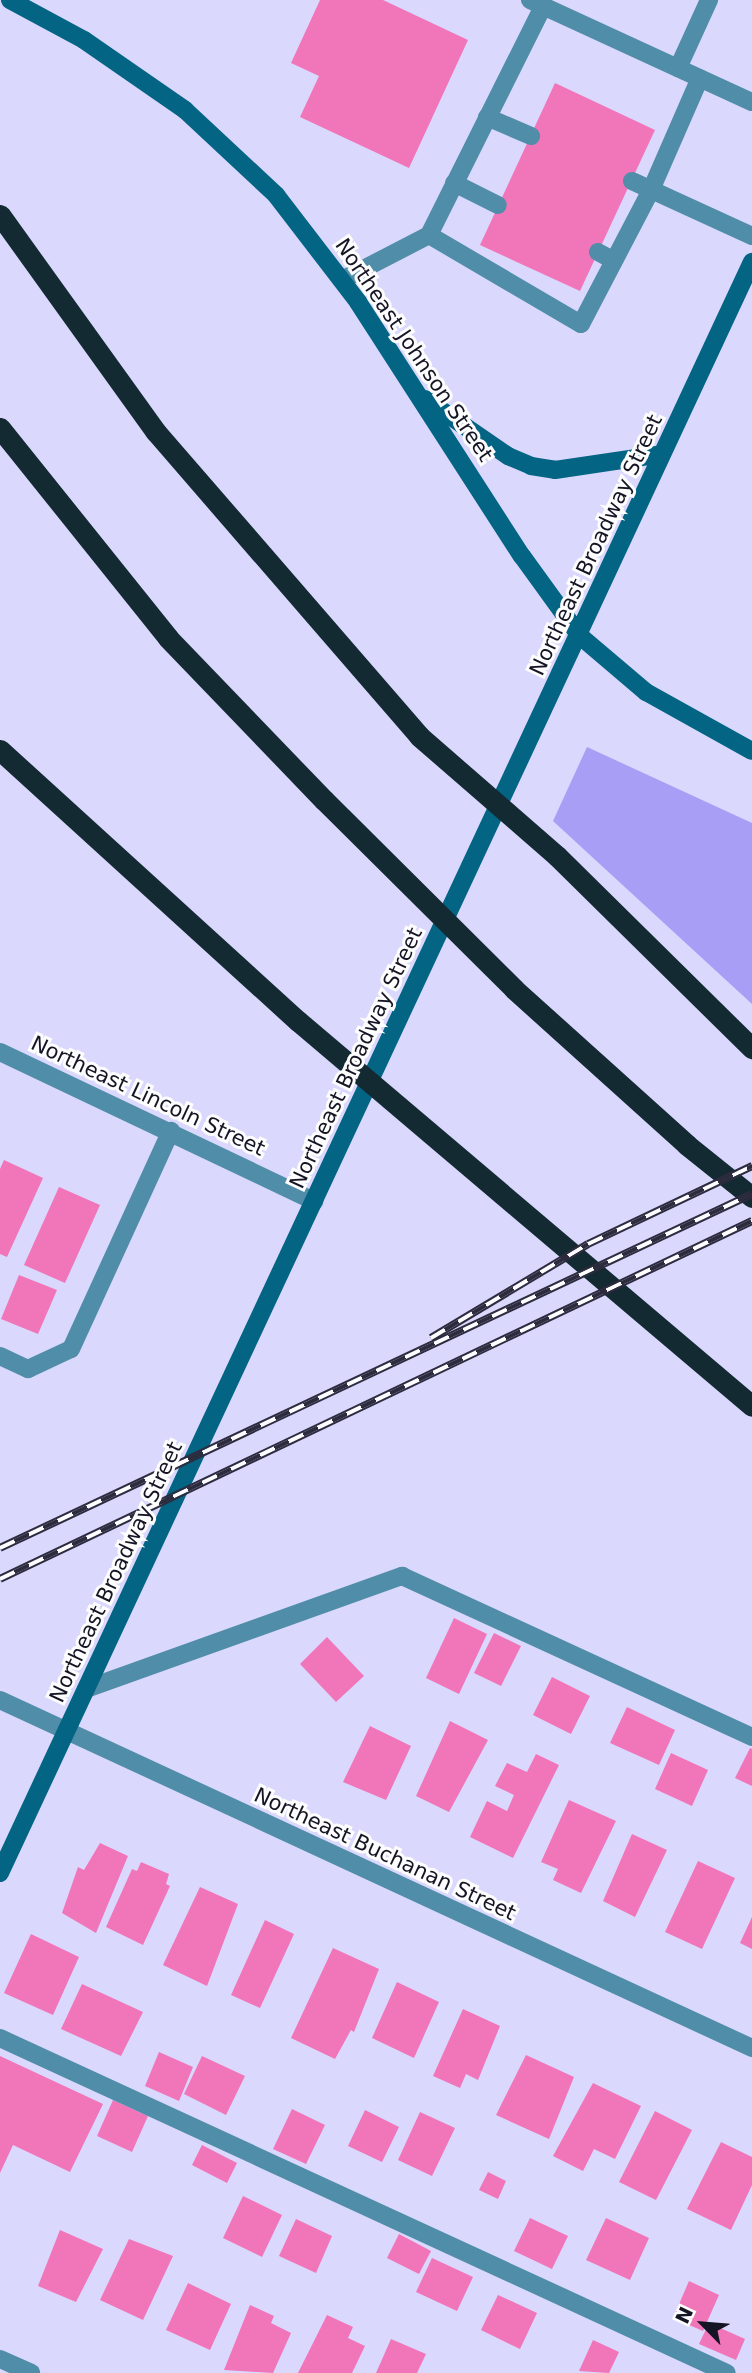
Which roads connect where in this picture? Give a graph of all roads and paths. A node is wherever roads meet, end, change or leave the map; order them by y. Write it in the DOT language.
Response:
graph roads {
  1 [pos="10,0"];
  2 [pos="709,0"];
  3 [pos="536,3"];
  4 [pos="678,68"];
  5 [pos="700,78"];
  6 [pos="752,102"];
  7 [pos="487,117"];
  8 [pos="530,136"];
  9 [pos="632,181"];
  10 [pos="454,183"];
  11 [pos="651,190"];
  12 [pos="498,205"];
  13 [pos="0,215"];
  14 [pos="429,234"];
  15 [pos="752,236"];
  16 [pos="752,262"];
  17 [pos="342,280"];
  18 [pos="419,395"];
  19 [pos="0,428"];
  20 [pos="662,454"];
  21 [pos="580,636"];
  22 [pos="0,750"];
  23 [pos="752,751"];
  24 [pos="752,1048"];
  25 [pos="0,1052"];
  26 [pos="171,1131"];
  27 [pos="752,1197"];
  28 [pos="314,1201"];
  29 [pos="0,1356"];
  30 [pos="752,1406"];
  31 [pos="86,1689"];
  32 [pos="0,1700"];
  33 [pos="66,1731"];
  34 [pos="752,1738"];
  35 [pos="0,1873"];
  36 [pos="0,2038"];
  37 [pos="752,2049"];
  38 [pos="0,2359"];
  39 [pos="31,2373"];
  40 [pos="727,2373"];
  1 -- 17 [label="main road, Northeast Johnson Street"];
  2 -- 4 [label="street"];
  3 -- 4 [label="street"];
  3 -- 7 [label="street"];
  4 -- 5 [label="street"];
  5 -- 6 [label="street"];
  5 -- 11 [label="street"];
  7 -- 8 [label="street"];
  7 -- 10 [label="street"];
  9 -- 11 [label="street"];
  10 -- 12 [label="street"];
  10 -- 14 [label="street"];
  11 -- 14 [label="street"];
  11 -- 15 [label="street"];
  13 -- 24 [label="highway"];
  14 -- 17 [label="street"];
  16 -- 20 [label="main road, Northeast Broadway Street"];
  17 -- 18 [label="main road, Northeast Johnson Street"];
  18 -- 20 [label="main road"];
  18 -- 21 [label="main road, Northeast Johnson Street"];
  19 -- 27 [label="highway"];
  20 -- 21 [label="main road, Northeast Broadway Street"];
  21 -- 23 [label="main road, Northeast Johnson Street"];
  21 -- 28 [label="main road, Northeast Broadway Street"];
  22 -- 30 [label="highway"];
  25 -- 26 [label="street, Northeast Lincoln Street"];
  26 -- 28 [label="street, Northeast Lincoln Street"];
  26 -- 29 [label="street"];
  28 -- 31 [label="main road, Northeast Broadway Street"];
  31 -- 33 [label="main road, Northeast Broadway Street"];
  31 -- 34 [label="street"];
  32 -- 33 [label="street, Northeast Buchanan Street"];
  33 -- 35 [label="main road, Northeast Broadway Street"];
  33 -- 37 [label="street, Northeast Buchanan Street"];
  36 -- 40 [label="street"];
  38 -- 39 [label="street"];
}
